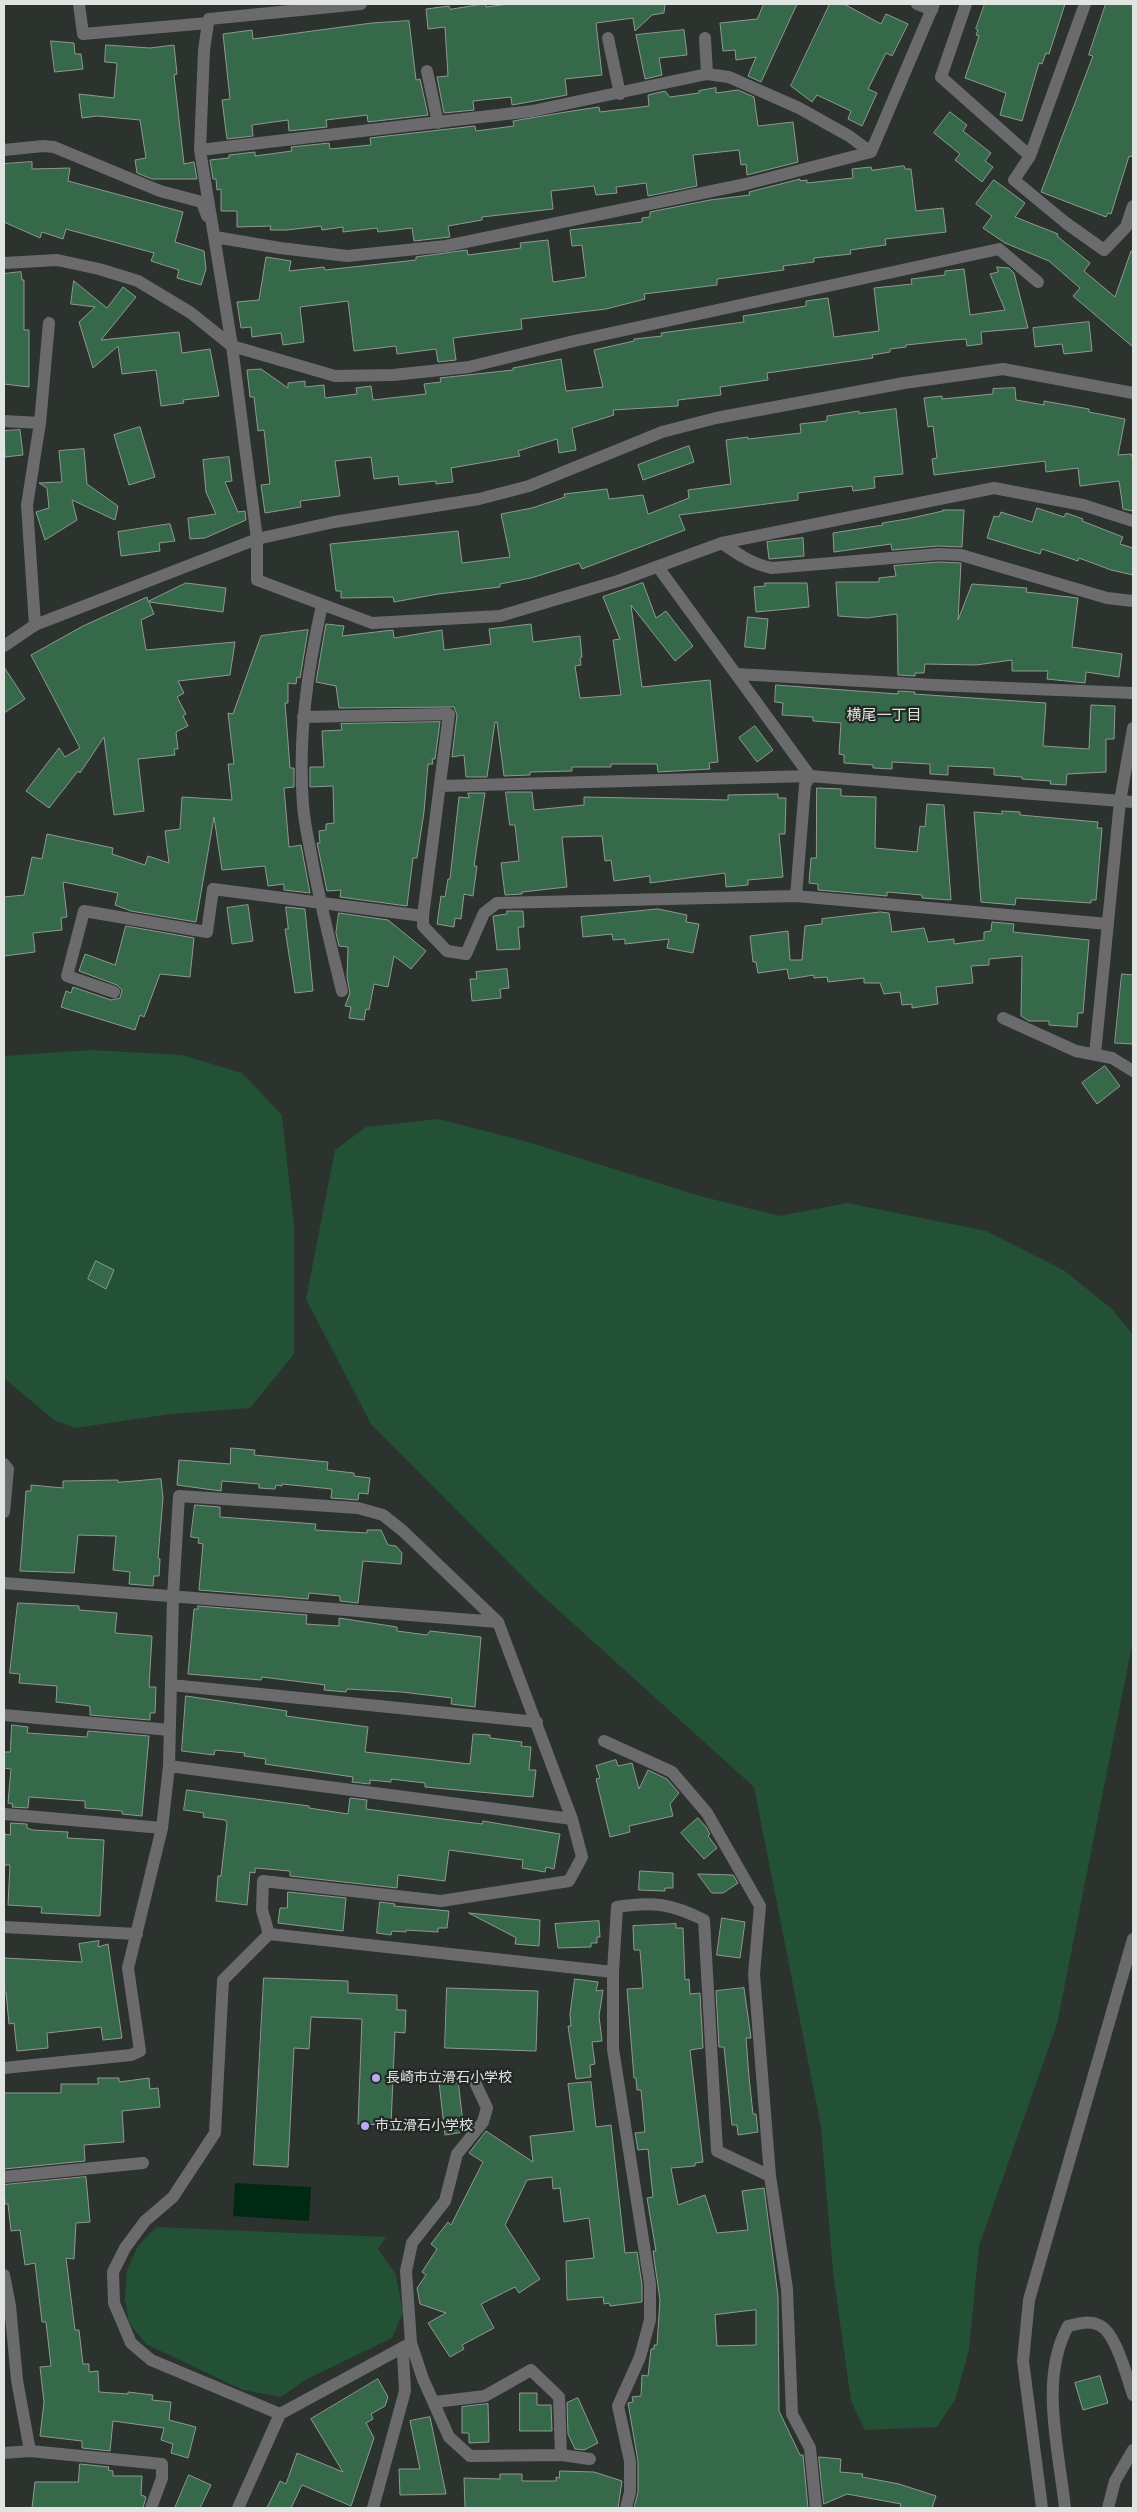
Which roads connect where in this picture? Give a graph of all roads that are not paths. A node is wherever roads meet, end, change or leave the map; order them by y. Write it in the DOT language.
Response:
graph roads {
  1 [pos="79,4"];
  2 [pos="361,4"];
  3 [pos="917,4"];
  4 [pos="966,4"];
  5 [pos="1085,4"];
  6 [pos="933,7"];
  7 [pos="208,23"];
  8 [pos="608,38"];
  9 [pos="705,38"];
  10 [pos="427,71"];
  11 [pos="707,74"];
  12 [pos="620,94"];
  13 [pos="438,123"];
  14 [pos="4,150"];
  15 [pos="200,150"];
  16 [pos="871,152"];
  17 [pos="1030,156"];
  18 [pos="1133,206"];
  19 [pos="215,237"];
  20 [pos="4,263"];
  21 [pos="1038,282"];
  22 [pos="49,323"];
  23 [pos="232,346"];
  24 [pos="1133,393"];
  25 [pos="4,421"];
  26 [pos="40,423"];
  27 [pos="1133,521"];
  28 [pos="257,539"];
  29 [pos="722,542"];
  30 [pos="658,566"];
  31 [pos="1133,601"];
  32 [pos="322,606"];
  33 [pos="35,626"];
  34 [pos="4,646"];
  35 [pos="736,674"];
  36 [pos="1133,693"];
  37 [pos="303,717"];
  38 [pos="1133,728"];
  39 [pos="810,776"];
  40 [pos="441,786"];
  41 [pos="1127,802"];
  42 [pos="796,896"];
  43 [pos="320,902"];
  44 [pos="423,916"];
  45 [pos="1108,924"];
  46 [pos="342,991"];
  47 [pos="114,992"];
  48 [pos="1003,1018"];
  49 [pos="1095,1054"];
  50 [pos="1133,1071"];
  51 [pos="4,1464"];
  52 [pos="4,1498"];
  53 [pos="4,1512"];
  54 [pos="4,1583"];
  55 [pos="173,1597"];
  56 [pos="498,1622"];
  57 [pos="171,1685"];
  58 [pos="4,1715"];
  59 [pos="537,1722"];
  60 [pos="170,1730"];
  61 [pos="604,1741"];
  62 [pos="169,1766"];
  63 [pos="4,1814"];
  64 [pos="572,1819"];
  65 [pos="162,1828"];
  66 [pos="4,1927"];
  67 [pos="137,1934"];
  68 [pos="269,1934"];
  69 [pos="1133,1938"];
  70 [pos="613,1972"];
  71 [pos="4,2068"];
  72 [pos="473,2078"];
  73 [pos="143,2163"];
  74 [pos="770,2176"];
  75 [pos="4,2177"];
  76 [pos="4,2276"];
  77 [pos="7,2312"];
  78 [pos="411,2343"];
  79 [pos="1133,2395"];
  80 [pos="435,2402"];
  81 [pos="280,2414"];
  82 [pos="1133,2450"];
  83 [pos="30,2452"];
  84 [pos="4,2453"];
  85 [pos="561,2454"];
  86 [pos="590,2459"];
  87 [pos="151,2508"];
  88 [pos="238,2508"];
  89 [pos="373,2508"];
  90 [pos="626,2508"];
  91 [pos="816,2508"];
  92 [pos="1042,2508"];
  93 [pos="1065,2508"];
  94 [pos="1108,2508"];
  1 -- 7 [label="street"];
  2 -- 7 [label="street"];
  3 -- 6 [label="street"];
  4 -- 17 [label="street"];
  5 -- 17 [label="street"];
  6 -- 16 [label="street"];
  7 -- 15 [label="street"];
  8 -- 12 [label="street"];
  9 -- 11 [label="street"];
  10 -- 13 [label="street"];
  11 -- 12 [label="street"];
  11 -- 16 [label="street"];
  12 -- 13 [label="street"];
  13 -- 15 [label="street"];
  14 -- 19 [label="street"];
  15 -- 19 [label="street"];
  16 -- 19 [label="street"];
  17 -- 18 [label="street"];
  19 -- 23 [label="street"];
  20 -- 23 [label="street"];
  21 -- 23 [label="street"];
  22 -- 26 [label="street"];
  23 -- 28 [label="street"];
  24 -- 28 [label="street"];
  25 -- 26 [label="street"];
  26 -- 33 [label="street"];
  27 -- 29 [label="street"];
  28 -- 32 [label="street"];
  28 -- 33 [label="street"];
  29 -- 30 [label="street"];
  29 -- 31 [label="street"];
  30 -- 32 [label="street"];
  30 -- 35 [label="street"];
  32 -- 37 [label="street"];
  33 -- 34 [label="street"];
  35 -- 36 [label="street"];
  35 -- 39 [label="street"];
  37 -- 40 [label="street"];
  37 -- 43 [label="street"];
  38 -- 41 [label="street"];
  39 -- 40 [label="street"];
  39 -- 41 [label="street"];
  39 -- 42 [label="street"];
  40 -- 44 [label="street"];
  41 -- 45 [label="street"];
  42 -- 44 [label="street"];
  42 -- 45 [label="street"];
  43 -- 44 [label="street"];
  43 -- 46 [label="street"];
  43 -- 47 [label="street"];
  45 -- 49 [label="street"];
  48 -- 49 [label="street"];
  49 -- 50 [label="street"];
  51 -- 52 [label="street"];
  52 -- 53 [label="street"];
  54 -- 55 [label="street"];
  55 -- 56 [label="street"];
  55 -- 56 [label="street"];
  55 -- 57 [label="street"];
  56 -- 59 [label="street"];
  57 -- 59 [label="street"];
  57 -- 60 [label="street"];
  58 -- 60 [label="street"];
  59 -- 64 [label="street"];
  60 -- 62 [label="street"];
  61 -- 74 [label="street"];
  62 -- 64 [label="street"];
  62 -- 65 [label="street"];
  63 -- 65 [label="street"];
  64 -- 68 [label="street"];
  65 -- 67 [label="street"];
  66 -- 67 [label="street"];
  67 -- 71 [label="street"];
  68 -- 70 [label="street"];
  68 -- 81 [label="street"];
  69 -- 92 [label="street"];
  70 -- 74 [label="street"];
  70 -- 90 [label="street"];
  72 -- 78 [label="street"];
  73 -- 75 [label="street"];
  74 -- 91 [label="street"];
  76 -- 77 [label="street"];
  77 -- 83 [label="street"];
  78 -- 80 [label="street"];
  78 -- 81 [label="street"];
  78 -- 89 [label="street"];
  79 -- 93 [label="street"];
  80 -- 85 [label="street"];
  80 -- 85 [label="street"];
  81 -- 88 [label="street"];
  82 -- 94 [label="street"];
  83 -- 84 [label="street"];
  83 -- 87 [label="street"];
  85 -- 86 [label="street"];
}
